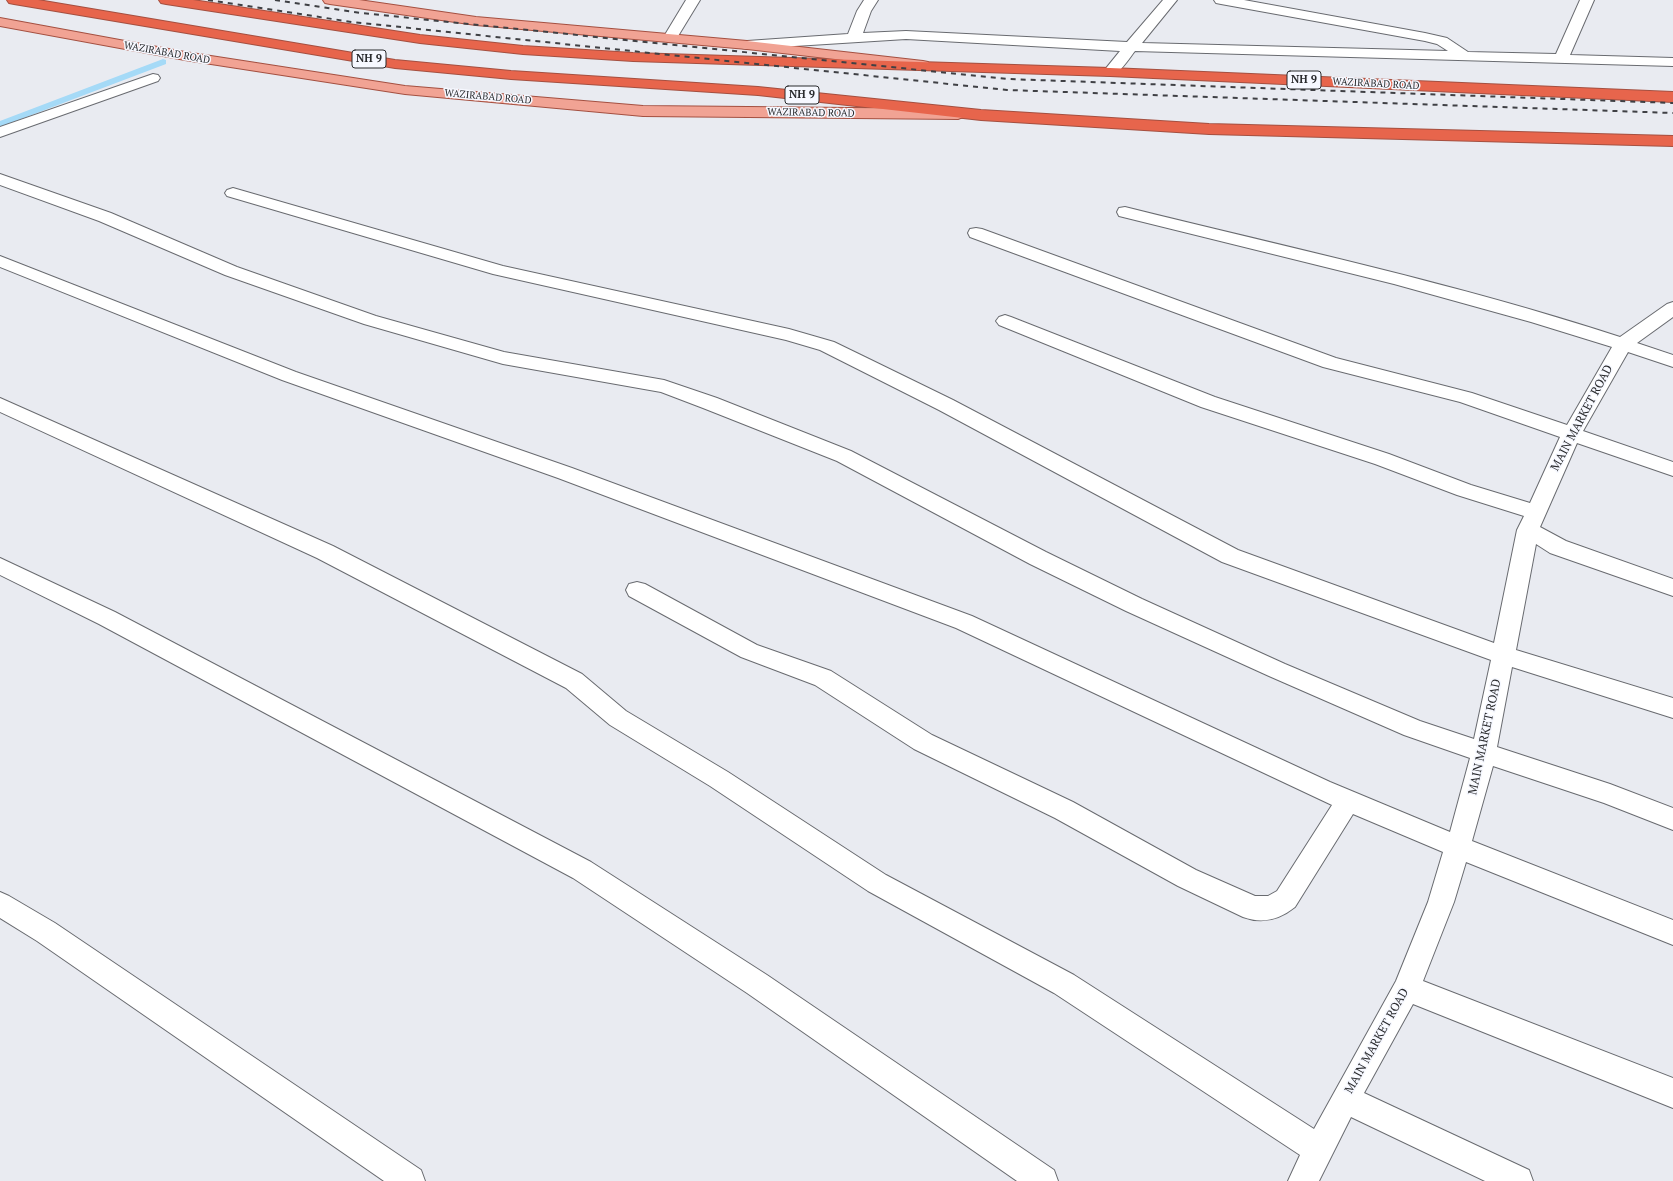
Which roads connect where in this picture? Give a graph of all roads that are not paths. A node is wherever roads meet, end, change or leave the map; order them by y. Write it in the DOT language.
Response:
graph roads {
  1 [pos="14,0"];
  2 [pos="166,0"];
  3 [pos="330,0"];
  4 [pos="693,0"];
  5 [pos="871,0"];
  6 [pos="1170,0"];
  7 [pos="1221,0"];
  8 [pos="1587,0"];
  9 [pos="0,22"];
  10 [pos="670,38"];
  11 [pos="854,38"];
  12 [pos="747,45"];
  13 [pos="1131,47"];
  14 [pos="1465,56"];
  15 [pos="1561,59"];
  16 [pos="1673,62"];
  17 [pos="935,66"];
  18 [pos="1110,72"];
  19 [pos="153,78"];
  20 [pos="1673,97"];
  21 [pos="981,114"];
  22 [pos="0,132"];
  23 [pos="1673,140"];
  24 [pos="0,179"];
  25 [pos="233,193"];
  26 [pos="1125,212"];
  27 [pos="976,233"];
  28 [pos="0,261"];
  29 [pos="1673,308"];
  30 [pos="1005,321"];
  31 [pos="1623,344"];
  32 [pos="1673,361"];
  33 [pos="0,404"];
  34 [pos="1571,435"];
  35 [pos="1673,469"];
  36 [pos="1532,521"];
  37 [pos="0,566"];
  38 [pos="1673,588"];
  39 [pos="637,590"];
  40 [pos="1503,655"];
  41 [pos="1673,708"];
  42 [pos="1483,753"];
  43 [pos="1348,801"];
  44 [pos="1673,818"];
  45 [pos="1458,847"];
  46 [pos="0,904"];
  47 [pos="1673,933"];
  48 [pos="1407,988"];
  49 [pos="1673,1093"];
  50 [pos="1345,1100"];
  51 [pos="1319,1150"];
  52 [pos="410,1181"];
  53 [pos="1042,1181"];
  54 [pos="1303,1181"];
  55 [pos="1518,1181"];
  1 -- 21 [label="highway, WAZIRABAD ROAD / NH 9"];
  2 -- 17 [label="highway, WAZIRABAD ROAD / NH 9"];
  3 -- 10 [label="main road, WAZIRABAD ROAD"];
  4 -- 10 [label="street"];
  5 -- 11 [label="street"];
  6 -- 13 [label="street"];
  7 -- 14 [label="street"];
  8 -- 15 [label="street"];
  9 -- 21 [label="main road, WAZIRABAD ROAD"];
  10 -- 12 [label="main road, WAZIRABAD ROAD"];
  11 -- 12 [label="street"];
  11 -- 13 [label="street"];
  12 -- 17 [label="main road, WAZIRABAD ROAD"];
  13 -- 14 [label="street"];
  13 -- 18 [label="street"];
  14 -- 15 [label="street"];
  15 -- 16 [label="street"];
  17 -- 18 [label="highway, WAZIRABAD ROAD / NH 9"];
  18 -- 20 [label="highway, WAZIRABAD ROAD / NH 9"];
  19 -- 22 [label="street"];
  21 -- 23 [label="highway, WAZIRABAD ROAD / NH 9"];
  24 -- 42 [label="street"];
  25 -- 40 [label="street"];
  26 -- 31 [label="street"];
  27 -- 34 [label="street"];
  28 -- 43 [label="street"];
  29 -- 31 [label="street, MAIN MARKET ROAD"];
  30 -- 36 [label="street"];
  31 -- 32 [label="street"];
  31 -- 34 [label="street, MAIN MARKET ROAD"];
  33 -- 51 [label="street"];
  34 -- 35 [label="street"];
  34 -- 36 [label="street, MAIN MARKET ROAD"];
  36 -- 38 [label="street"];
  36 -- 40 [label="street, MAIN MARKET ROAD"];
  37 -- 53 [label="street"];
  39 -- 43 [label="street"];
  40 -- 41 [label="street"];
  40 -- 42 [label="street, MAIN MARKET ROAD"];
  42 -- 44 [label="street"];
  42 -- 45 [label="street, MAIN MARKET ROAD"];
  43 -- 45 [label="street"];
  45 -- 47 [label="street"];
  45 -- 48 [label="street, MAIN MARKET ROAD"];
  46 -- 52 [label="street"];
  48 -- 49 [label="street"];
  48 -- 50 [label="street, MAIN MARKET ROAD"];
  50 -- 51 [label="street, MAIN MARKET ROAD"];
  50 -- 55 [label="street"];
  51 -- 54 [label="street, MAIN MARKET ROAD"];
}
